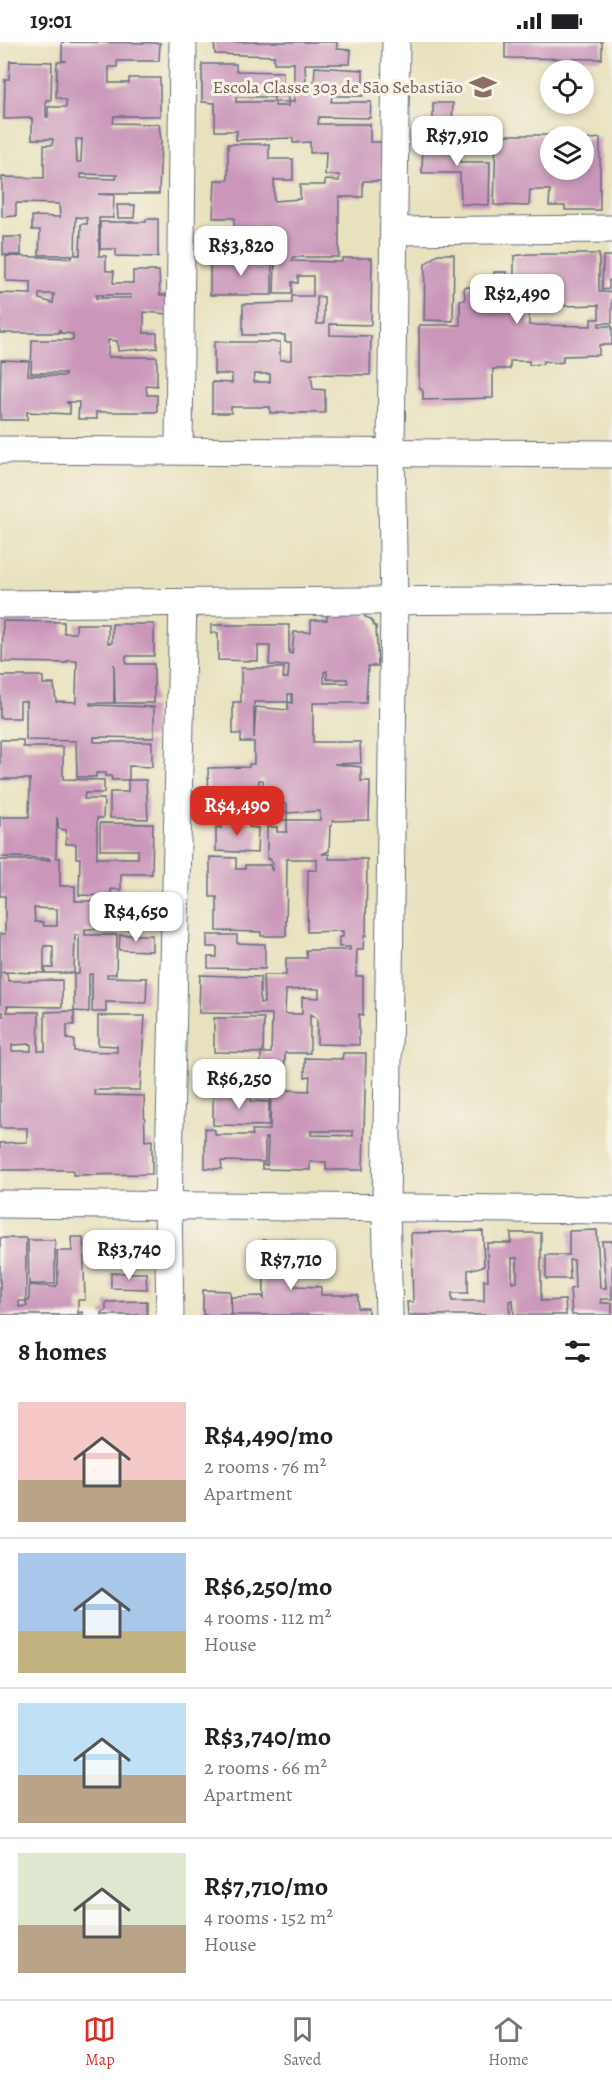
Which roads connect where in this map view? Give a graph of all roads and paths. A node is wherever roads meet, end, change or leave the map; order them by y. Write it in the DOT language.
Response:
graph roads {
  1 [pos="183,42"];
  2 [pos="396,42"];
  3 [pos="612,228"];
  4 [pos="394,231"];
  5 [pos="0,450"];
  6 [pos="178,450"];
  7 [pos="392,451"];
  8 [pos="612,454"];
  9 [pos="612,599"];
  10 [pos="394,602"];
  11 [pos="0,604"];
  12 [pos="183,604"];
  13 [pos="0,1204"];
  14 [pos="168,1205"];
  15 [pos="386,1210"];
  16 [pos="612,1210"];
  17 [pos="170,1315"];
  18 [pos="389,1315"];
  1 -- 6 [label="street"];
  2 -- 4 [label="street"];
  3 -- 4 [label="street"];
  4 -- 7 [label="street"];
  5 -- 6 [label="street"];
  6 -- 7 [label="street"];
  7 -- 8 [label="street"];
  7 -- 10 [label="street"];
  9 -- 10 [label="street"];
  10 -- 12 [label="street"];
  10 -- 15 [label="street"];
  11 -- 12 [label="street"];
  12 -- 14 [label="street"];
  13 -- 14 [label="street"];
  14 -- 15 [label="street"];
  14 -- 17 [label="street"];
  15 -- 16 [label="street"];
  15 -- 18 [label="street"];
}
